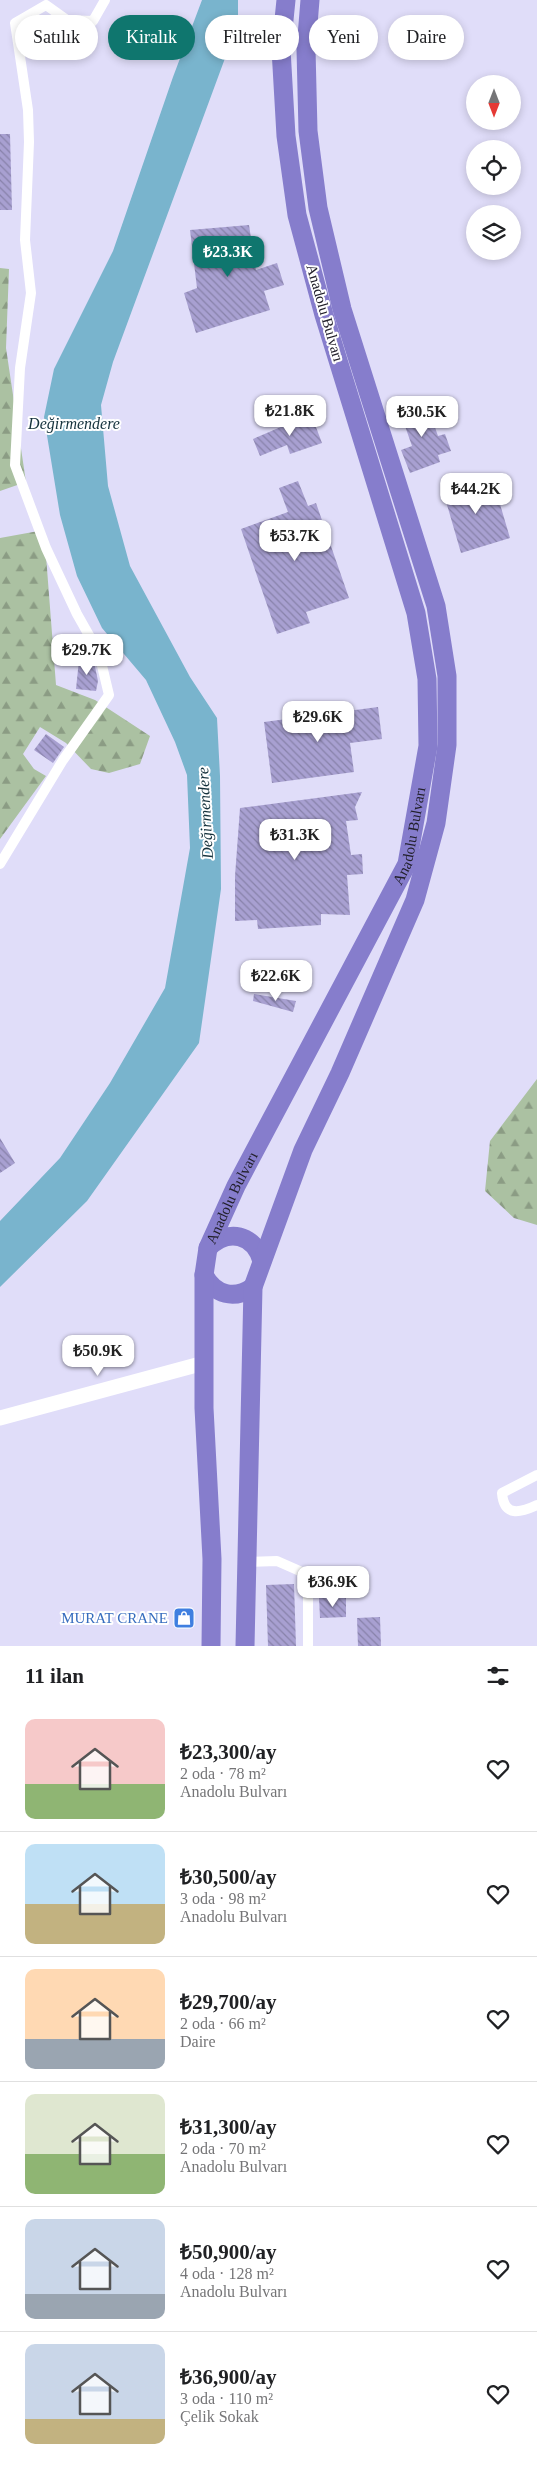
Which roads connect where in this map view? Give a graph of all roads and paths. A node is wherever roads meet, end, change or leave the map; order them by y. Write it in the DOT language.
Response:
graph roads {
  1 [pos="105,0"];
  2 [pos="286,0"];
  3 [pos="310,0"];
  4 [pos="0,864"];
  5 [pos="208,1248"];
  6 [pos="262,1261"];
  7 [pos="204,1275"];
  8 [pos="253,1287"];
  9 [pos="204,1363"];
  10 [pos="0,1418"];
  11 [pos="537,1475"];
  12 [pos="537,1505"];
  13 [pos="247,1562"];
  14 [pos="211,1646"];
  15 [pos="245,1646"];
  16 [pos="308,1646"];
  1 -- 4 [label="street"];
  2 -- 5 [label="highway, Anadolu Bulvarı"];
  3 -- 6 [label="highway, Anadolu Bulvarı"];
  5 -- 6 [label="highway"];
  5 -- 7 [label="highway, Anadolu Bulvarı"];
  6 -- 8 [label="highway, Anadolu Bulvarı"];
  7 -- 8 [label="highway"];
  7 -- 9 [label="highway, Anadolu Bulvarı"];
  8 -- 13 [label="highway, Anadolu Bulvarı"];
  9 -- 10 [label="street"];
  9 -- 14 [label="highway, Anadolu Bulvarı"];
  11 -- 12 [label="street"];
  13 -- 15 [label="highway, Anadolu Bulvarı"];
  13 -- 16 [label="street"];
}
